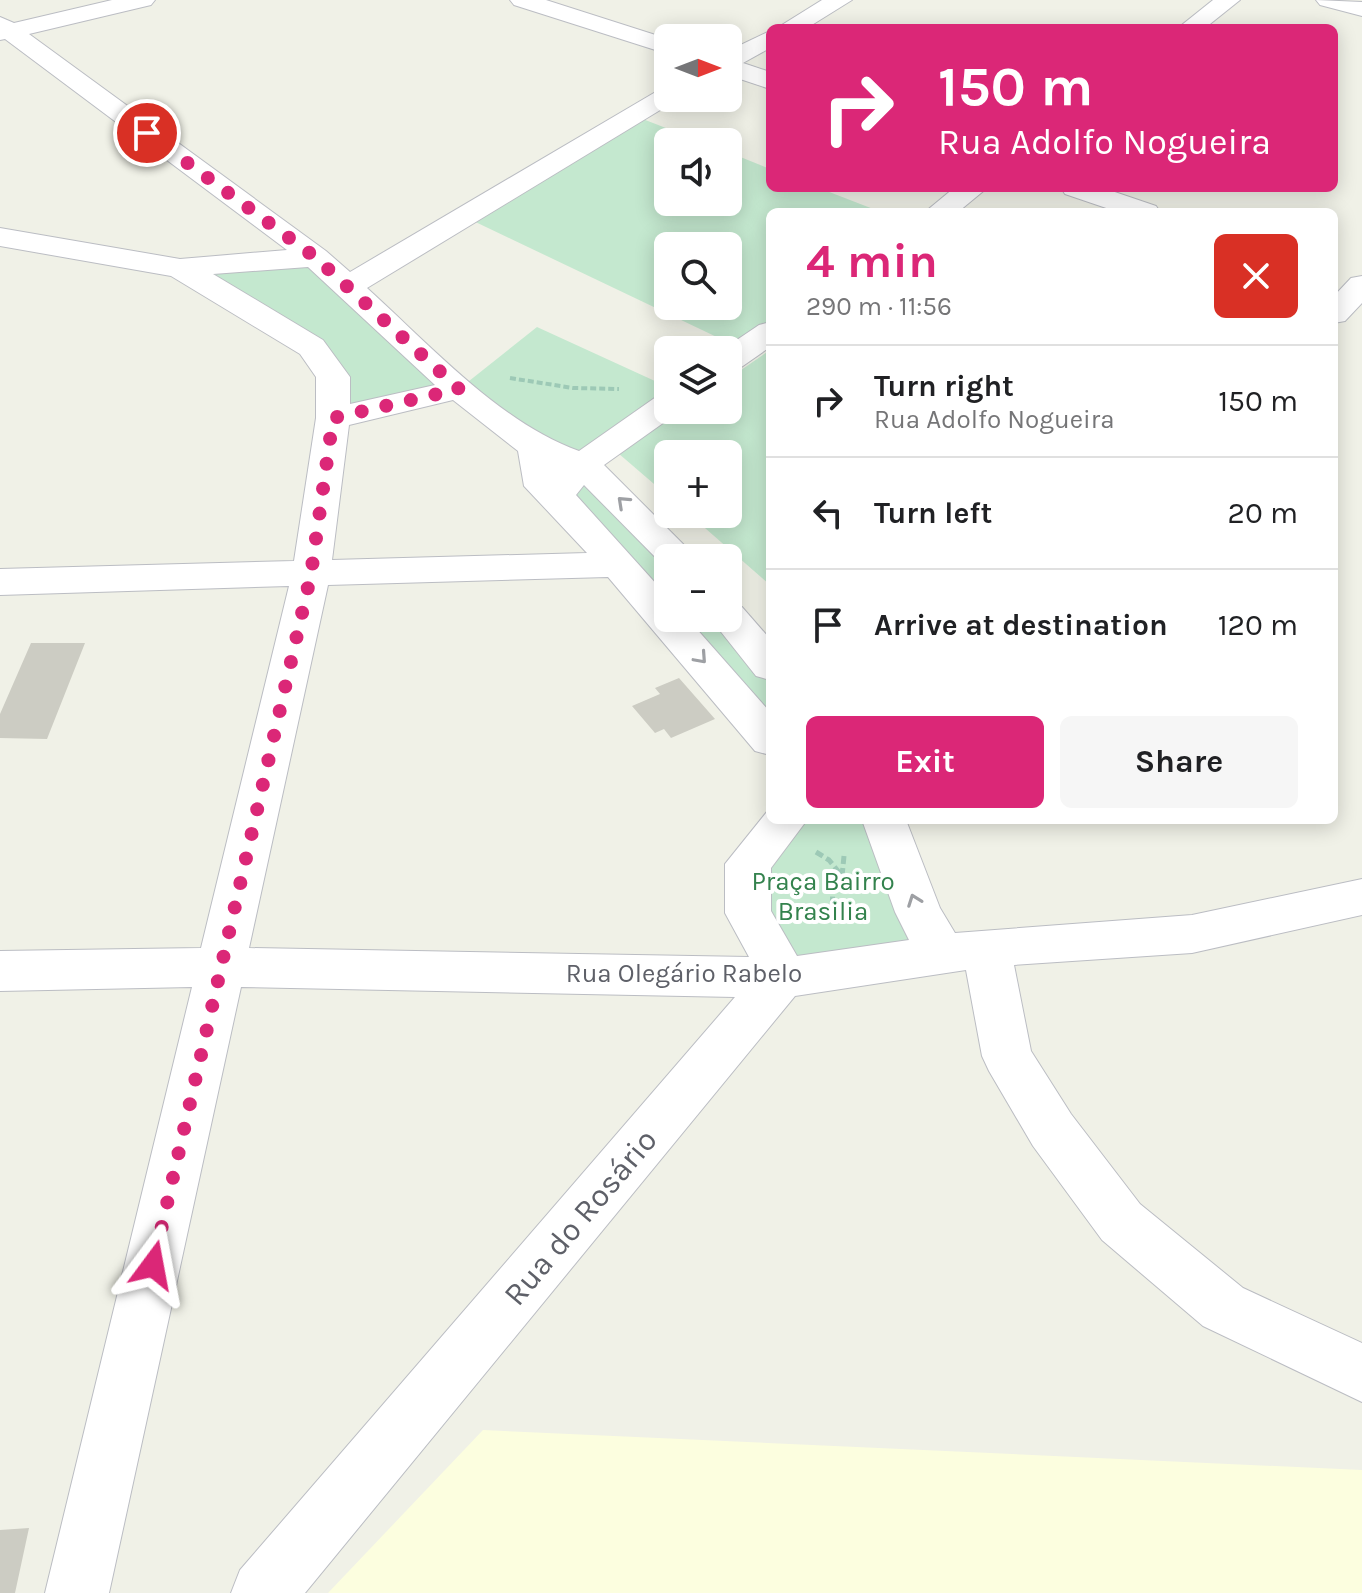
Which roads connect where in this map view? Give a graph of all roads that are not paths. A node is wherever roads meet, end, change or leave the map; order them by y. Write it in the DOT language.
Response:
graph roads {
  1 [pos="143,0"];
  2 [pos="522,0"];
  3 [pos="840,0"];
  4 [pos="1228,0"];
  5 [pos="1328,0"];
  6 [pos="1362,9"];
  7 [pos="796,24"];
  8 [pos="1195,24"];
  9 [pos="3,29"];
  10 [pos="766,40"];
  11 [pos="654,42"];
  12 [pos="742,55"];
  13 [pos="742,70"];
  14 [pos="766,79"];
  15 [pos="654,104"];
  16 [pos="967,192"];
  17 [pos="1087,192"];
  18 [pos="945,208"];
  19 [pos="1134,208"];
  20 [pos="0,237"];
  21 [pos="315,257"];
  22 [pos="180,268"];
  23 [pos="1338,276"];
  24 [pos="1362,285"];
  25 [pos="349,286"];
  26 [pos="1338,310"];
  27 [pos="766,335"];
  28 [pos="742,351"];
  29 [pos="480,384"];
  30 [pos="654,414"];
  31 [pos="333,418"];
  32 [pos="535,447"];
  33 [pos="583,464"];
  34 [pos="557,496"];
  35 [pos="664,544"];
  36 [pos="618,564"];
  37 [pos="311,574"];
  38 [pos="0,582"];
  39 [pos="741,632"];
  40 [pos="766,661"];
  41 [pos="766,735"];
  42 [pos="885,824"];
  43 [pos="787,829"];
  44 [pos="1362,897"];
  45 [pos="986,948"];
  46 [pos="223,967"];
  47 [pos="0,971"];
  48 [pos="781,978"];
  49 [pos="1362,1373"];
  50 [pos="77,1593"];
  51 [pos="263,1593"];
  1 -- 9 [label="street"];
  2 -- 11 [label="street"];
  3 -- 7 [label="street"];
  4 -- 8 [label="street"];
  5 -- 6 [label="street"];
  9 -- 21 [label="street"];
  10 -- 12 [label="street"];
  13 -- 14 [label="street"];
  15 -- 25 [label="street"];
  16 -- 18 [label="street"];
  17 -- 19 [label="street"];
  20 -- 22 [label="street"];
  21 -- 22 [label="street"];
  21 -- 25 [label="street"];
  22 -- 31 [label="street"];
  23 -- 24 [label="street"];
  24 -- 26 [label="street"];
  25 -- 29 [label="street"];
  27 -- 28 [label="street"];
  29 -- 31 [label="street"];
  29 -- 32 [label="street"];
  30 -- 33 [label="street"];
  31 -- 37 [label="street"];
  32 -- 33 [label="street"];
  32 -- 34 [label="street"];
  33 -- 34 [label="street"];
  35 -- 33 [label="street, one-way"];
  34 -- 36 [label="street"];
  36 -- 37 [label="street"];
  36 -- 41 [label="street, one-way"];
  37 -- 38 [label="street"];
  37 -- 46 [label="street"];
  39 -- 40 [label="street"];
  45 -- 42 [label="street, one-way"];
  43 -- 48 [label="street"];
  44 -- 45 [label="street, Rua Olegário Rabelo"];
  45 -- 48 [label="street, Rua Olegário Rabelo"];
  45 -- 49 [label="street"];
  46 -- 47 [label="street, Rua Olegário Rabelo"];
  46 -- 48 [label="street, Rua Olegário Rabelo"];
  46 -- 50 [label="street"];
  48 -- 51 [label="street, Rua do Rosário"];
}
